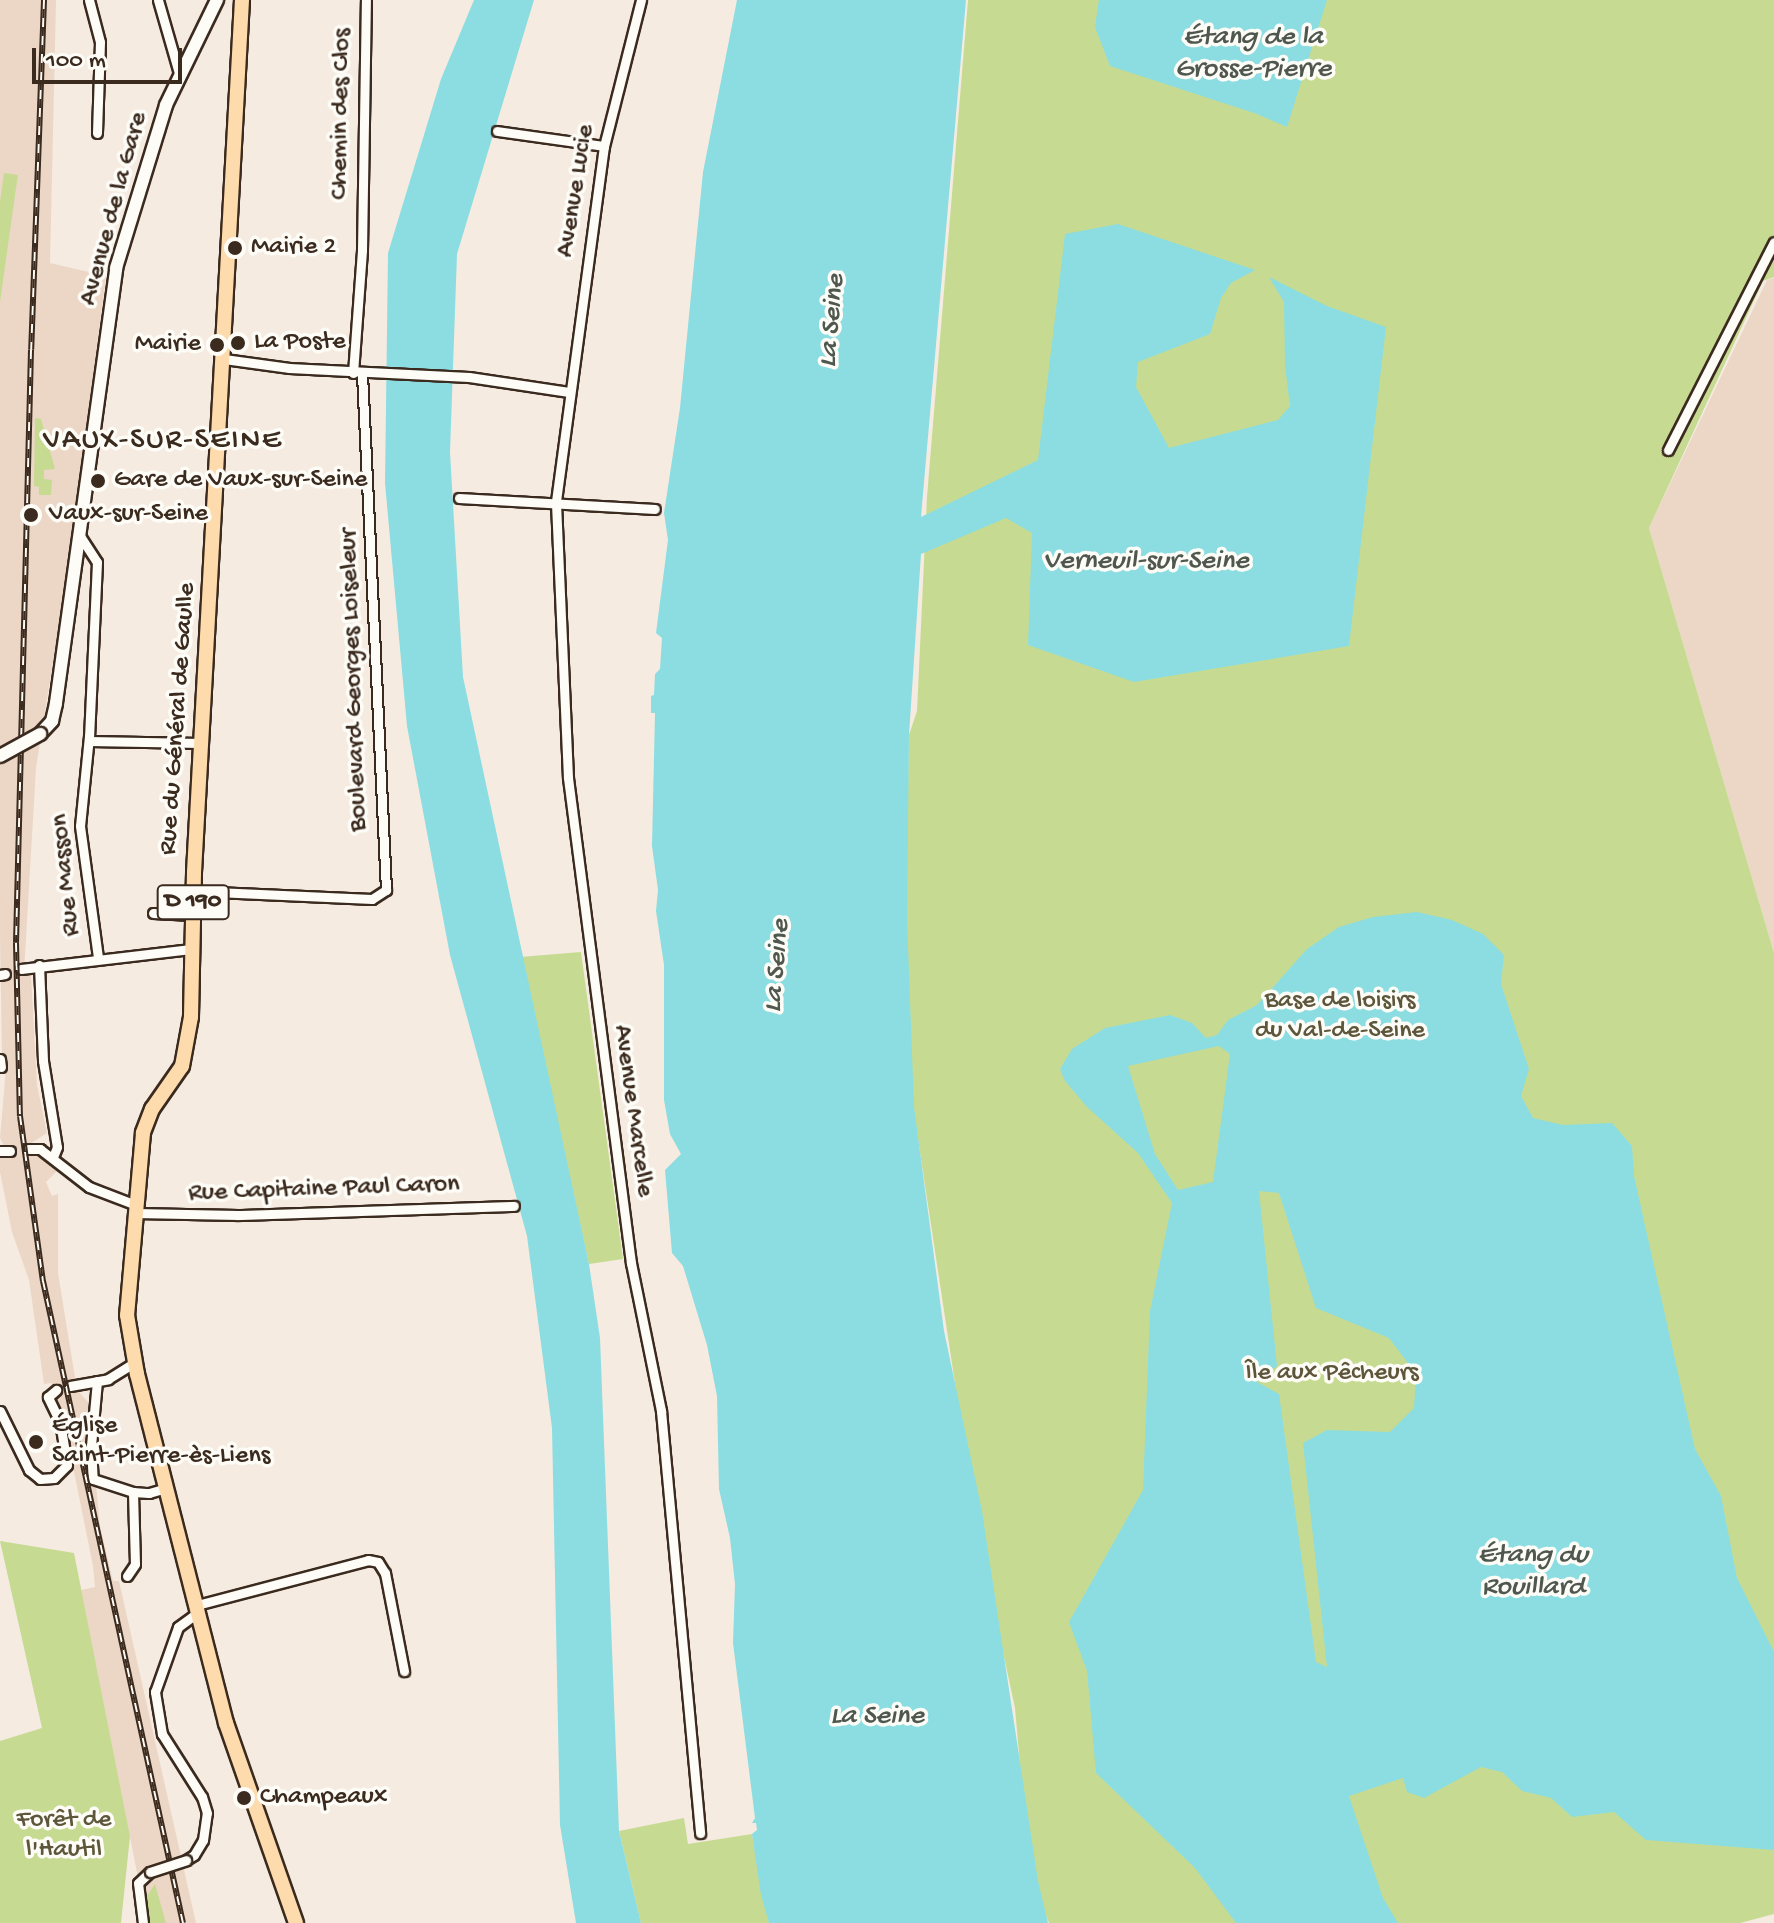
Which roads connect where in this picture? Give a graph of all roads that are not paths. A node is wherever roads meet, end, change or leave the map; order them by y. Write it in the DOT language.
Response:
graph roads {
  1 [pos="89,0"];
  2 [pos="158,0"];
  3 [pos="217,0"];
  4 [pos="242,0"];
  5 [pos="366,0"];
  6 [pos="641,0"];
  7 [pos="179,73"];
  8 [pos="497,131"];
  9 [pos="97,133"];
  10 [pos="604,146"];
  11 [pos="1774,242"];
  12 [pos="224,359"];
  13 [pos="358,373"];
  14 [pos="569,392"];
  15 [pos="1668,450"];
  16 [pos="459,498"];
  17 [pos="556,503"];
  18 [pos="655,509"];
  19 [pos="80,536"];
  20 [pos="89,741"];
  21 [pos="201,743"];
  22 [pos="0,756"];
  23 [pos="193,891"];
  24 [pos="153,913"];
  25 [pos="192,915"];
  26 [pos="191,949"];
  27 [pos="98,957"];
  28 [pos="39,965"];
  29 [pos="21,969"];
  30 [pos="0,1059"];
  31 [pos="1,1067"];
  32 [pos="28,1149"];
  33 [pos="53,1157"];
  34 [pos="514,1206"];
  35 [pos="135,1209"];
  36 [pos="134,1363"];
  37 [pos="97,1381"];
  38 [pos="70,1386"];
  39 [pos="56,1390"];
  40 [pos="0,1411"];
  41 [pos="166,1488"];
  42 [pos="133,1492"];
  43 [pos="127,1576"];
  44 [pos="198,1609"];
  45 [pos="404,1671"];
  46 [pos="700,1833"];
  47 [pos="143,1923"];
  48 [pos="296,1923"];
  1 -- 9 [label="street"];
  2 -- 7 [label="street"];
  3 -- 7 [label="street, Avenue de la Gare"];
  4 -- 12 [label="main road, Rue du Général de Gaulle / D 190"];
  5 -- 13 [label="street, Chemin des Clos"];
  6 -- 10 [label="street, Avenue Lucie"];
  7 -- 19 [label="street, Avenue de la Gare"];
  8 -- 10 [label="street"];
  10 -- 14 [label="street, Avenue Lucie"];
  11 -- 15 [label="street"];
  12 -- 13 [label="street"];
  12 -- 21 [label="main road, Rue du Général de Gaulle / D 190"];
  13 -- 14 [label="street"];
  13 -- 23 [label="street, Boulevard Georges Loiseleur"];
  14 -- 17 [label="street, Avenue Marcelle"];
  16 -- 17 [label="street"];
  17 -- 18 [label="street"];
  17 -- 46 [label="street, Avenue Marcelle"];
  19 -- 20 [label="street, Rue Masson"];
  19 -- 22 [label="street, Avenue de la Gare, bridge"];
  20 -- 21 [label="street"];
  20 -- 27 [label="street, Rue Masson"];
  21 -- 23 [label="main road, Rue du Général de Gaulle / D 190"];
  23 -- 25 [label="main road, Rue du Général de Gaulle / D 190"];
  24 -- 25 [label="street"];
  25 -- 26 [label="main road, Rue du Général de Gaulle / D 190"];
  26 -- 27 [label="street"];
  26 -- 35 [label="main road, Rue du Général de Gaulle / D 190"];
  27 -- 28 [label="street"];
  28 -- 29 [label="street"];
  28 -- 33 [label="street"];
  30 -- 31 [label="street"];
  32 -- 33 [label="street"];
  33 -- 35 [label="street"];
  34 -- 35 [label="street, Rue Capitaine Paul Caron"];
  35 -- 36 [label="main road, Rue du Général de Gaulle / D 190"];
  36 -- 37 [label="street"];
  36 -- 41 [label="main road, Rue du Général de Gaulle / D 190"];
  37 -- 38 [label="street"];
  37 -- 42 [label="street"];
  39 -- 40 [label="street"];
  41 -- 42 [label="street"];
  41 -- 44 [label="main road, Rue du Général de Gaulle / D 190"];
  42 -- 43 [label="street"];
  44 -- 45 [label="street"];
  44 -- 47 [label="street, bridge"];
  44 -- 48 [label="main road, D 190"];
}
